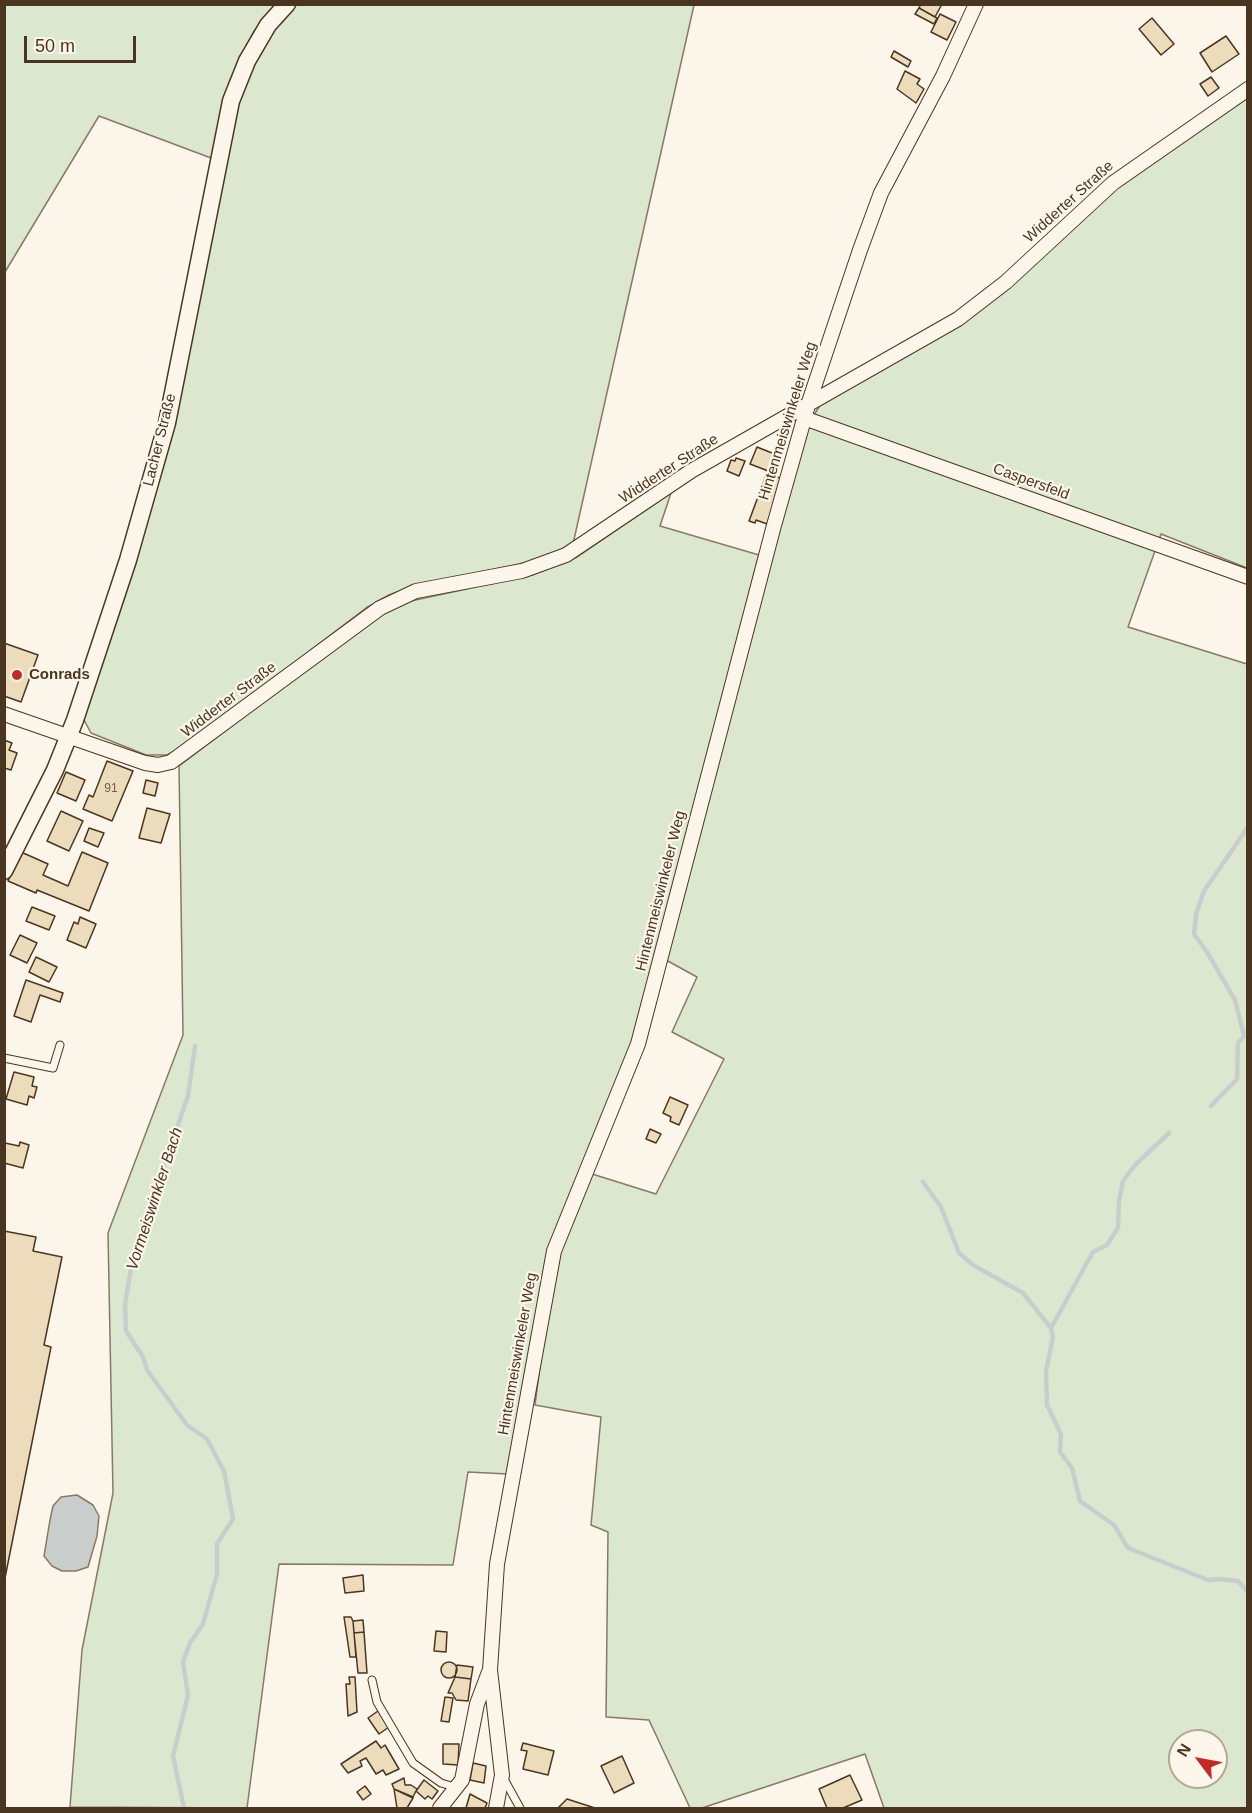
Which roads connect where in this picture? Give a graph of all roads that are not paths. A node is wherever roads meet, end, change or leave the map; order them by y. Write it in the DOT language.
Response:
graph roads {
  1 [pos="287,4"];
  2 [pos="976,4"];
  3 [pos="1248,89"];
  4 [pos="806,412"];
  5 [pos="1248,578"];
  6 [pos="4,714"];
  7 [pos="69,735"];
  8 [pos="4,871"];
  9 [pos="60,1045"];
  10 [pos="4,1058"];
  11 [pos="490,1670"];
  12 [pos="372,1680"];
  13 [pos="502,1775"];
  14 [pos="455,1787"];
  15 [pos="440,1809"];
  16 [pos="496,1809"];
  17 [pos="520,1809"];
  1 -- 7 [label="street, Lacher Straße"];
  2 -- 4 [label="street, Hintenmeiswinkeler Weg"];
  3 -- 4 [label="street, Widderter Straße"];
  4 -- 5 [label="street, Caspersfeld"];
  4 -- 7 [label="street, Widderter Straße"];
  4 -- 11 [label="street, Hintenmeiswinkeler Weg"];
  6 -- 7 [label="street, Widderter Straße"];
  7 -- 8 [label="street, Lacher Straße"];
  9 -- 10 [label="lane"];
  11 -- 13 [label="street, Hintenmeiswinkeler Weg"];
  11 -- 14 [label="street"];
  12 -- 14 [label="lane"];
  13 -- 16 [label="street, Hintenmeiswinkeler Weg"];
  13 -- 17 [label="lane"];
  14 -- 15 [label="street"];
}
